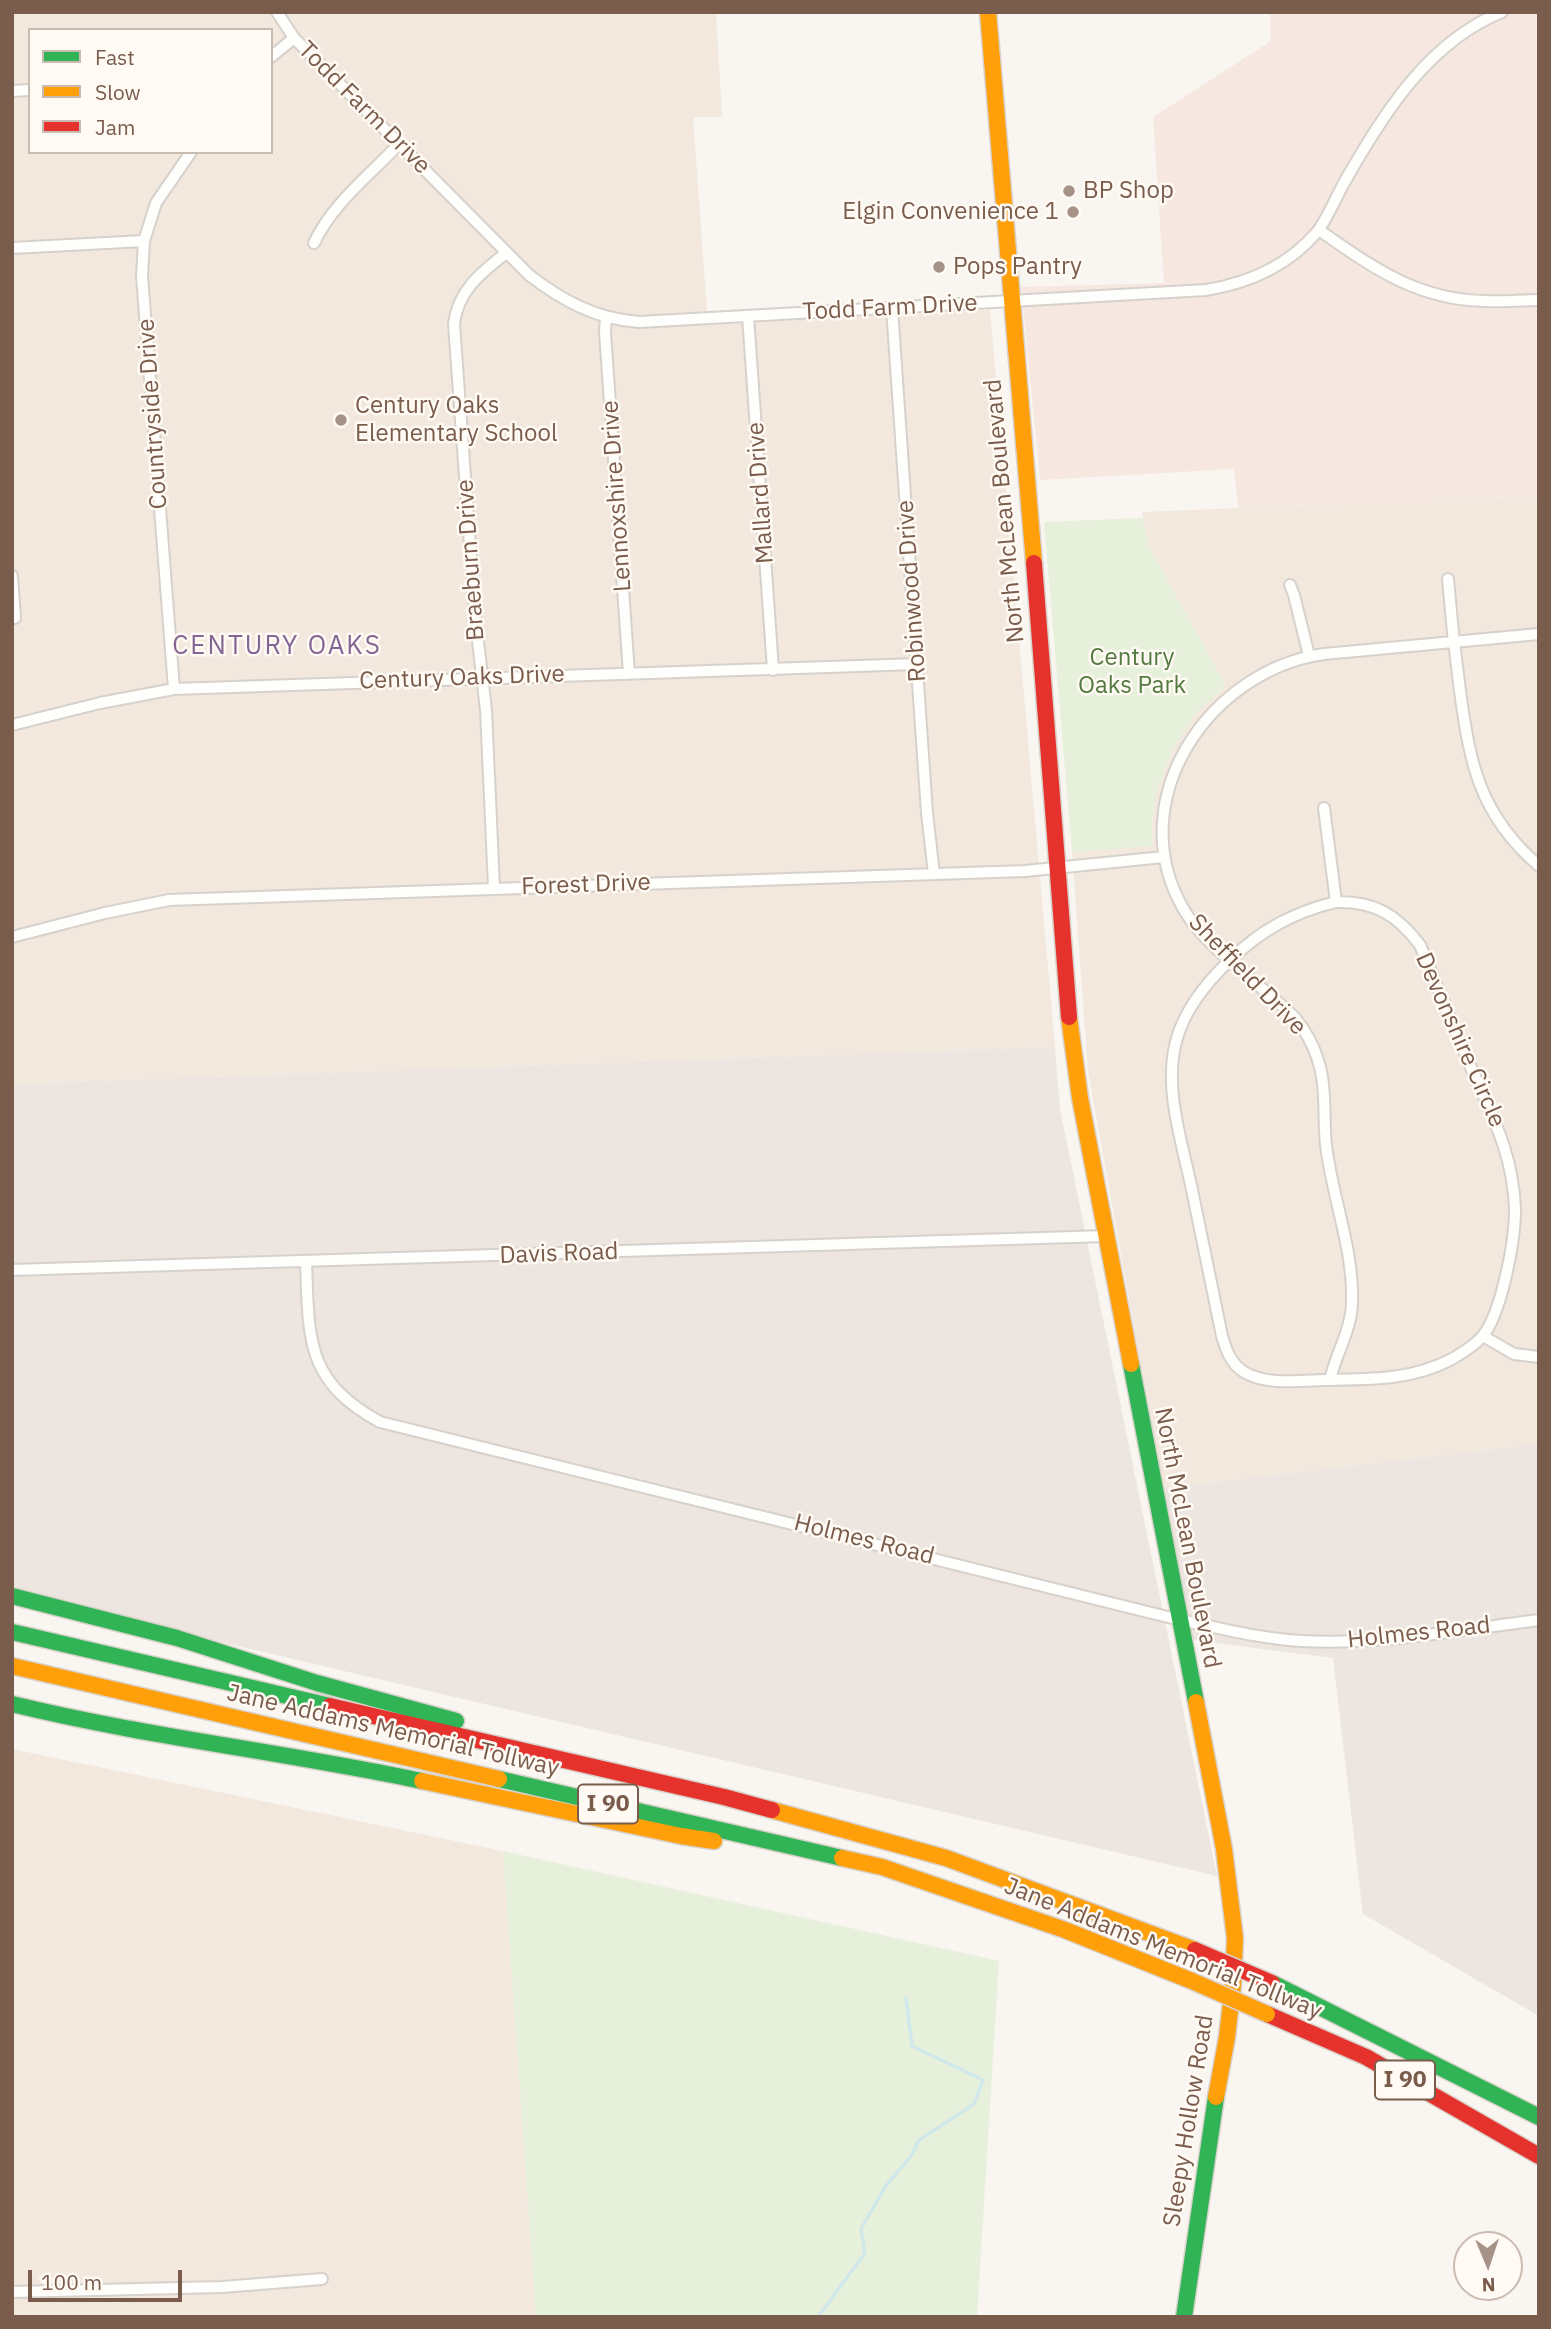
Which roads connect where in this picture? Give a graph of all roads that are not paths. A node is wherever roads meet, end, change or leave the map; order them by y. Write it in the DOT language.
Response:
graph roads {
  1 [pos="277,12"];
  2 [pos="988,12"];
  3 [pos="1503,12"];
  4 [pos="294,38"];
  5 [pos="273,55"];
  6 [pos="399,144"];
  7 [pos="190,154"];
  8 [pos="1319,230"];
  9 [pos="144,241"];
  10 [pos="314,243"];
  11 [pos="12,248"];
  12 [pos="506,253"];
  13 [pos="1539,300"];
  14 [pos="1012,301"];
  15 [pos="892,308"];
  16 [pos="748,316"];
  17 [pos="606,317"];
  18 [pos="12,576"];
  19 [pos="1448,579"];
  20 [pos="1290,584"];
  21 [pos="15,618"];
  22 [pos="1539,634"];
  23 [pos="1454,642"];
  24 [pos="1309,656"];
  25 [pos="917,664"];
  26 [pos="773,670"];
  27 [pos="629,674"];
  28 [pos="482,680"];
  29 [pos="174,689"];
  30 [pos="12,725"];
  31 [pos="1324,808"];
  32 [pos="1164,857"];
  33 [pos="1539,866"];
  34 [pos="1059,867"];
  35 [pos="934,874"];
  36 [pos="494,887"];
  37 [pos="1336,902"];
  38 [pos="12,937"];
  39 [pos="1230,960"];
  40 [pos="1105,1236"];
  41 [pos="306,1262"];
  42 [pos="12,1270"];
  43 [pos="1483,1336"];
  44 [pos="1539,1357"];
  45 [pos="1330,1380"];
  46 [pos="12,1596"];
  47 [pos="1180,1620"];
  48 [pos="1539,1620"];
  49 [pos="12,1632"];
  50 [pos="12,1666"];
  51 [pos="12,1704"];
  52 [pos="724,1797"];
  53 [pos="1224,1849"];
  54 [pos="845,1858"];
  55 [pos="1539,2117"];
  56 [pos="1539,2156"];
  57 [pos="322,2279"];
  58 [pos="12,2292"];
  59 [pos="1184,2317"];
  1 -- 4 [label="street, Todd Farm Drive"];
  2 -- 14 [label="main road, North McLean Boulevard"];
  3 -- 8 [label="street, Todd Farm Drive"];
  4 -- 5 [label="street"];
  4 -- 6 [label="street, Todd Farm Drive"];
  6 -- 10 [label="street"];
  6 -- 12 [label="street, Todd Farm Drive"];
  7 -- 9 [label="street, Countryside Drive"];
  8 -- 13 [label="street"];
  8 -- 14 [label="street, Todd Farm Drive"];
  9 -- 11 [label="street"];
  9 -- 29 [label="street, Countryside Drive"];
  12 -- 17 [label="street, Todd Farm Drive"];
  12 -- 28 [label="street, Braeburn Drive"];
  14 -- 15 [label="street, Todd Farm Drive"];
  14 -- 34 [label="main road, North McLean Boulevard"];
  15 -- 16 [label="street, Todd Farm Drive"];
  15 -- 25 [label="street, Robinwood Drive"];
  16 -- 17 [label="street, Todd Farm Drive"];
  16 -- 26 [label="street, Mallard Drive"];
  17 -- 27 [label="street, Lennoxshire Drive"];
  18 -- 21 [label="street"];
  19 -- 23 [label="street"];
  20 -- 24 [label="street"];
  22 -- 23 [label="street, Sheffield Drive"];
  23 -- 24 [label="street, Sheffield Drive"];
  23 -- 33 [label="street"];
  24 -- 32 [label="street, Sheffield Drive"];
  25 -- 26 [label="street, Century Oaks Drive"];
  25 -- 35 [label="street, Robinwood Drive"];
  26 -- 27 [label="street, Century Oaks Drive"];
  27 -- 28 [label="street, Century Oaks Drive"];
  28 -- 29 [label="street, Century Oaks Drive"];
  28 -- 36 [label="street, Braeburn Drive"];
  29 -- 30 [label="street, Century Oaks Drive"];
  31 -- 37 [label="street"];
  32 -- 34 [label="street, Forest Drive"];
  32 -- 39 [label="street, Sheffield Drive"];
  34 -- 35 [label="street, Forest Drive"];
  34 -- 40 [label="main road, North McLean Boulevard"];
  35 -- 36 [label="street, Forest Drive"];
  36 -- 38 [label="street, Forest Drive"];
  37 -- 39 [label="street, Devonshire Circle"];
  37 -- 43 [label="street, Devonshire Circle"];
  39 -- 45 [label="street, Sheffield Drive"];
  39 -- 45 [label="street, Devonshire Circle"];
  40 -- 41 [label="street, Davis Road"];
  40 -- 47 [label="main road, North McLean Boulevard"];
  41 -- 42 [label="street, Davis Road"];
  41 -- 47 [label="street, Holmes Road"];
  43 -- 44 [label="street"];
  43 -- 45 [label="street, Devonshire Circle"];
  46 -- 52 [label="main road"];
  47 -- 48 [label="street, Holmes Road"];
  47 -- 53 [label="main road, North McLean Boulevard"];
  49 -- 52 [label="main road, Jane Addams Memorial Tollway / I 90"];
  50 -- 54 [label="main road, Jane Addams Memorial Tollway / I 90"];
  51 -- 54 [label="main road"];
  52 -- 55 [label="main road, Jane Addams Memorial Tollway / I 90, bridge"];
  53 -- 59 [label="main road, Sleepy Hollow Road"];
  54 -- 56 [label="main road, Jane Addams Memorial Tollway / I 90, bridge"];
  57 -- 58 [label="street"];
}
